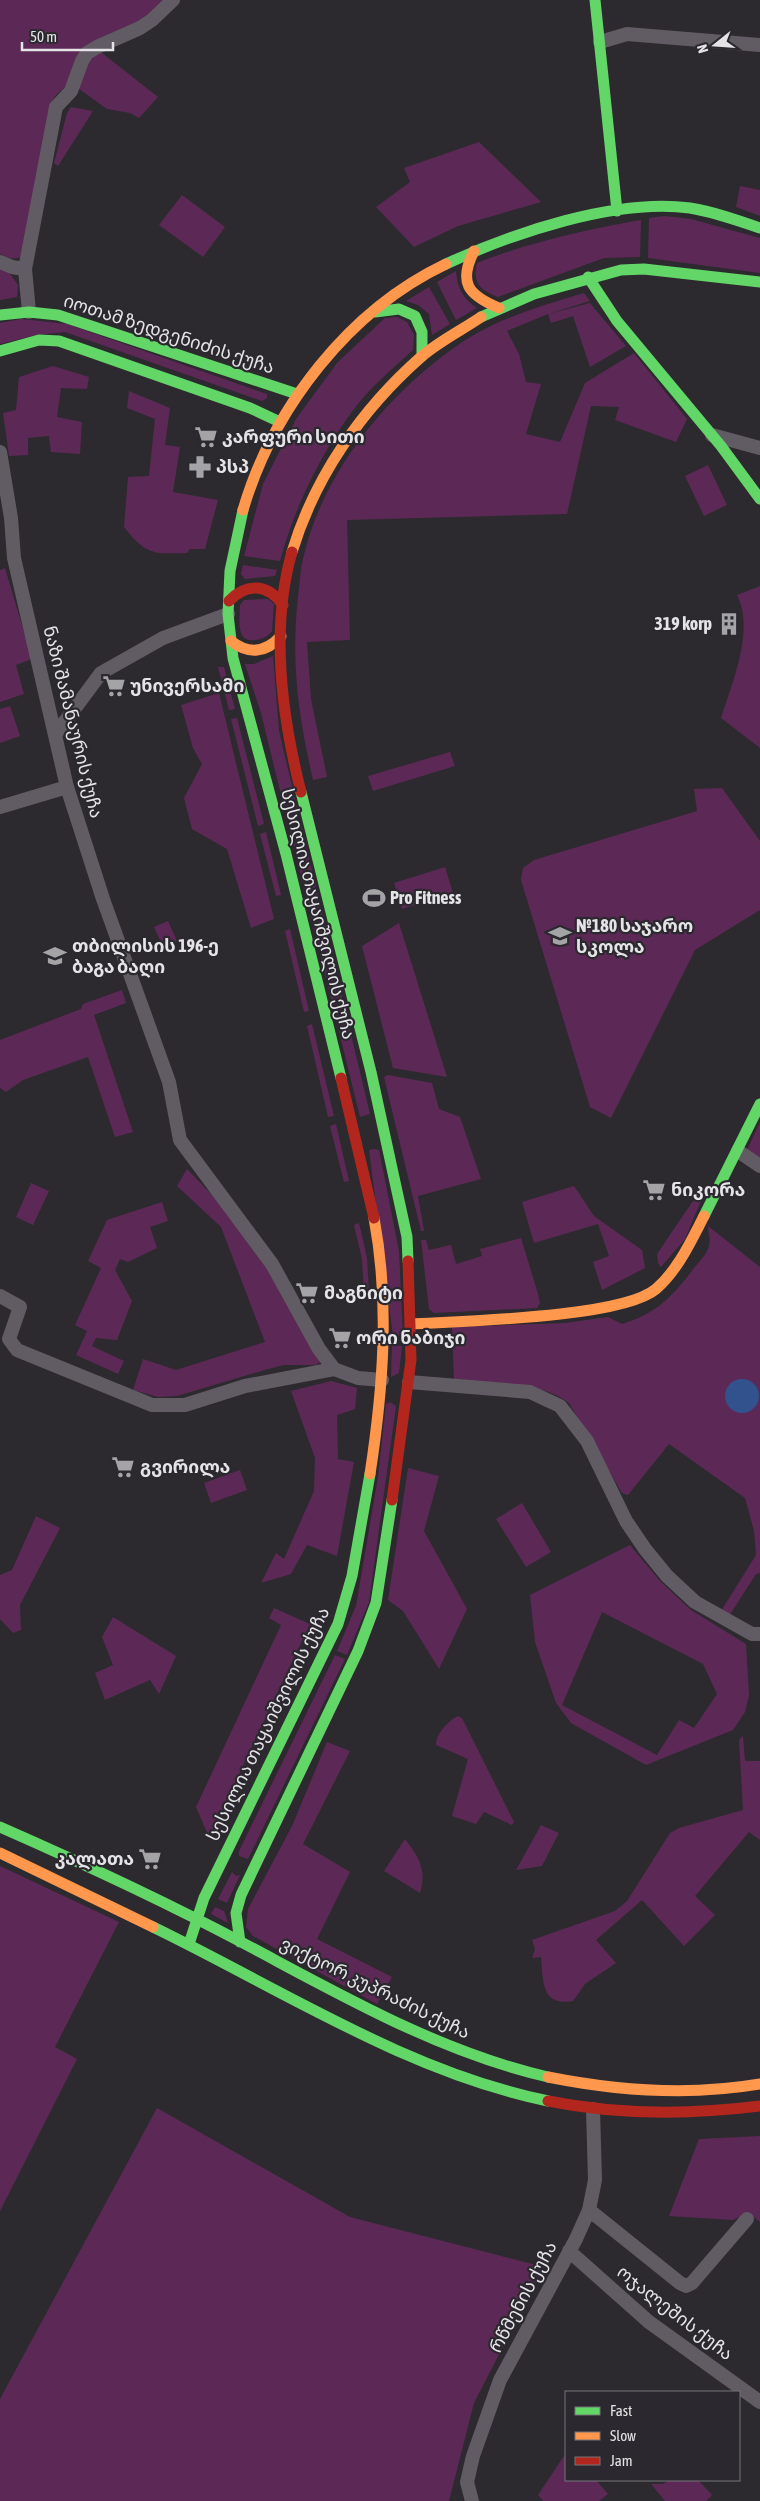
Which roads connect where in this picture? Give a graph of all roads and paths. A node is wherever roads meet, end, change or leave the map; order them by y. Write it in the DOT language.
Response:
graph roads {
  1 [pos="173,0"];
  2 [pos="595,0"];
  3 [pos="600,42"];
  4 [pos="760,45"];
  5 [pos="617,211"];
  6 [pos="760,228"];
  7 [pos="474,252"];
  8 [pos="0,262"];
  9 [pos="25,269"];
  10 [pos="588,277"];
  11 [pos="760,282"];
  12 [pos="499,308"];
  13 [pos="29,312"];
  14 [pos="374,312"];
  15 [pos="0,315"];
  16 [pos="0,351"];
  17 [pos="422,356"];
  18 [pos="297,394"];
  19 [pos="280,422"];
  20 [pos="712,435"];
  21 [pos="760,448"];
  22 [pos="0,452"];
  23 [pos="760,499"];
  24 [pos="283,605"];
  25 [pos="229,608"];
  26 [pos="281,636"];
  27 [pos="231,641"];
  28 [pos="55,734"];
  29 [pos="66,786"];
  30 [pos="0,807"];
  31 [pos="760,1104"];
  32 [pos="380,1111"];
  33 [pos="352,1117"];
  34 [pos="390,1151"];
  35 [pos="738,1151"];
  36 [pos="361,1156"];
  37 [pos="760,1166"];
  38 [pos="0,1296"];
  39 [pos="411,1324"];
  40 [pos="334,1369"];
  41 [pos="395,1381"];
  42 [pos="388,1396"];
  43 [pos="406,1408"];
  44 [pos="760,1634"];
  45 [pos="0,1827"];
  46 [pos="227,1852"];
  47 [pos="0,1853"];
  48 [pos="255,1866"];
  49 [pos="196,1919"];
  50 [pos="240,1942"];
  51 [pos="189,1944"];
  52 [pos="366,2007"];
  53 [pos="351,2026"];
  54 [pos="760,2084"];
  55 [pos="760,2106"];
  56 [pos="593,2109"];
  57 [pos="588,2210"];
  58 [pos="747,2219"];
  59 [pos="569,2251"];
  60 [pos="760,2402"];
  61 [pos="472,2501"];
  1 -- 9 [label="street"];
  2 -- 3 [label="main road"];
  3 -- 4 [label="street"];
  3 -- 5 [label="main road"];
  5 -- 6 [label="main road, სესილია თაყაიშვილის ქუჩა"];
  5 -- 7 [label="main road, სესილია თაყაიშვილის ქუჩა"];
  7 -- 12 [label="main road"];
  7 -- 14 [label="main road, სესილია თაყაიშვილის ქუჩა"];
  8 -- 9 [label="street"];
  9 -- 13 [label="street"];
  10 -- 11 [label="main road, სესილია თაყაიშვილის ქუჩა"];
  10 -- 12 [label="main road, სესილია თაყაიშვილის ქუჩა"];
  10 -- 20 [label="main road"];
  12 -- 17 [label="main road, სესილია თაყაიშვილის ქუჩა"];
  13 -- 15 [label="main road, იოთამ ზედგენიძის ქუჩა"];
  13 -- 18 [label="main road, იოთამ ზედგენიძის ქუჩა"];
  14 -- 17 [label="main road"];
  14 -- 18 [label="main road, სესილია თაყაიშვილის ქუჩა"];
  16 -- 19 [label="main road"];
  17 -- 24 [label="main road, სესილია თაყაიშვილის ქუჩა"];
  18 -- 19 [label="main road, სესილია თაყაიშვილის ქუჩა"];
  19 -- 25 [label="main road, სესილია თაყაიშვილის ქუჩა"];
  20 -- 21 [label="street"];
  20 -- 23 [label="main road"];
  22 -- 28 [label="street, ნაზი შამანაურის ქუჩა"];
  24 -- 25 [label="main road"];
  24 -- 26 [label="main road, სესილია თაყაიშვილის ქუჩა"];
  25 -- 27 [label="main road, სესილია თაყაიშვილის ქუჩა"];
  25 -- 28 [label="street"];
  26 -- 27 [label="main road"];
  26 -- 32 [label="main road, სესილია თაყაიშვილის ქუჩა"];
  27 -- 33 [label="main road, სესილია თაყაიშვილის ქუჩა"];
  28 -- 29 [label="street, ნაზი შამანაურის ქუჩა"];
  29 -- 30 [label="street"];
  29 -- 40 [label="street, ნაზი შამანაურის ქუჩა"];
  31 -- 35 [label="main road"];
  32 -- 33 [label="main road"];
  32 -- 34 [label="main road, სესილია თაყაიშვილის ქუჩა"];
  33 -- 36 [label="main road, სესილია თაყაიშვილის ქუჩა"];
  34 -- 36 [label="main road"];
  34 -- 39 [label="main road, სესილია თაყაიშვილის ქუჩა"];
  35 -- 37 [label="street"];
  35 -- 39 [label="main road"];
  36 -- 41 [label="main road, სესილია თაყაიშვილის ქუჩა"];
  38 -- 40 [label="street"];
  39 -- 41 [label="main road, სესილია თაყაიშვილის ქუჩა"];
  40 -- 41 [label="street"];
  41 -- 42 [label="main road, სესილია თაყაიშვილის ქუჩა"];
  41 -- 43 [label="main road, სესილია თაყაიშვილის ქუჩა"];
  41 -- 44 [label="street"];
  42 -- 43 [label="main road"];
  42 -- 46 [label="main road, სესილია თაყაიშვილის ქუჩა"];
  43 -- 48 [label="main road, სესილია თაყაიშვილის ქუჩა"];
  45 -- 49 [label="main road, ვიქტორ კუპრაძის ქუჩა"];
  46 -- 48 [label="main road"];
  46 -- 49 [label="main road, სესილია თაყაიშვილის ქუჩა"];
  47 -- 51 [label="main road"];
  48 -- 50 [label="main road, სესილია თაყაიშვილის ქუჩა"];
  49 -- 50 [label="main road, ვიქტორ კუპრაძის ქუჩა"];
  49 -- 51 [label="main road, სესილია თაყაიშვილის ქუჩა"];
  50 -- 52 [label="main road, ვიქტორ კუპრაძის ქუჩა"];
  51 -- 53 [label="main road"];
  52 -- 53 [label="main road"];
  52 -- 54 [label="main road, ვიქტორ კუპრაძის ქუჩა"];
  53 -- 56 [label="main road"];
  55 -- 56 [label="main road"];
  56 -- 57 [label="street, რწმენის ქუჩა"];
  57 -- 58 [label="street"];
  57 -- 59 [label="street, რწმენის ქუჩა"];
  59 -- 60 [label="street, ოჯალეშის ქუჩა"];
  59 -- 61 [label="street, რწმენის ქუჩა"];
}
